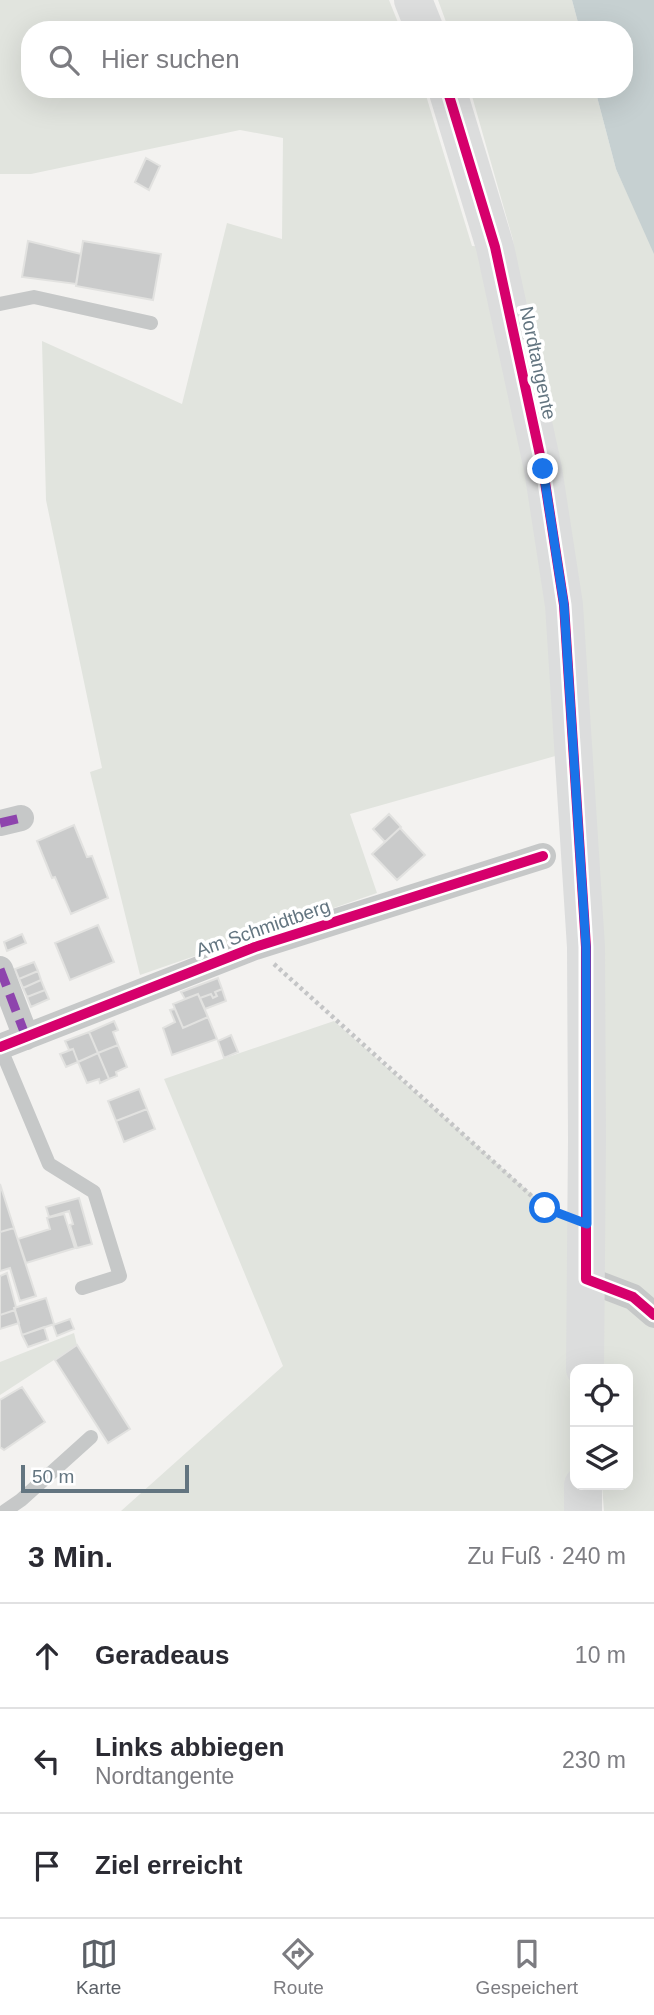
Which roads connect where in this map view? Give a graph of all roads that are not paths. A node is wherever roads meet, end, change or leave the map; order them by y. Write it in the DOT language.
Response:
graph roads {
  1 [pos="413,0"];
  2 [pos="421,21"];
  3 [pos="450,98"];
  4 [pos="0,304"];
  5 [pos="151,323"];
  6 [pos="543,856"];
  7 [pos="0,969"];
  8 [pos="26,1037"];
  9 [pos="0,1047"];
  10 [pos="586,1279"];
  11 [pos="82,1288"];
  12 [pos="654,1315"];
  13 [pos="585,1364"];
  14 [pos="91,1437"];
  15 [pos="583,1490"];
  16 [pos="5,1511"];
  17 [pos="583,1511"];
  1 -- 2 [label="main road"];
  3 -- 10 [label="main road, Nordtangente"];
  4 -- 5 [label="lane"];
  6 -- 8 [label="street, Am Schmidtberg"];
  7 -- 8 [label="street"];
  8 -- 9 [label="street, Am Schmidtberg"];
  9 -- 11 [label="lane"];
  10 -- 12 [label="street"];
  10 -- 13 [label="main road, Nordtangente"];
  14 -- 16 [label="lane"];
  15 -- 17 [label="main road"];
}
